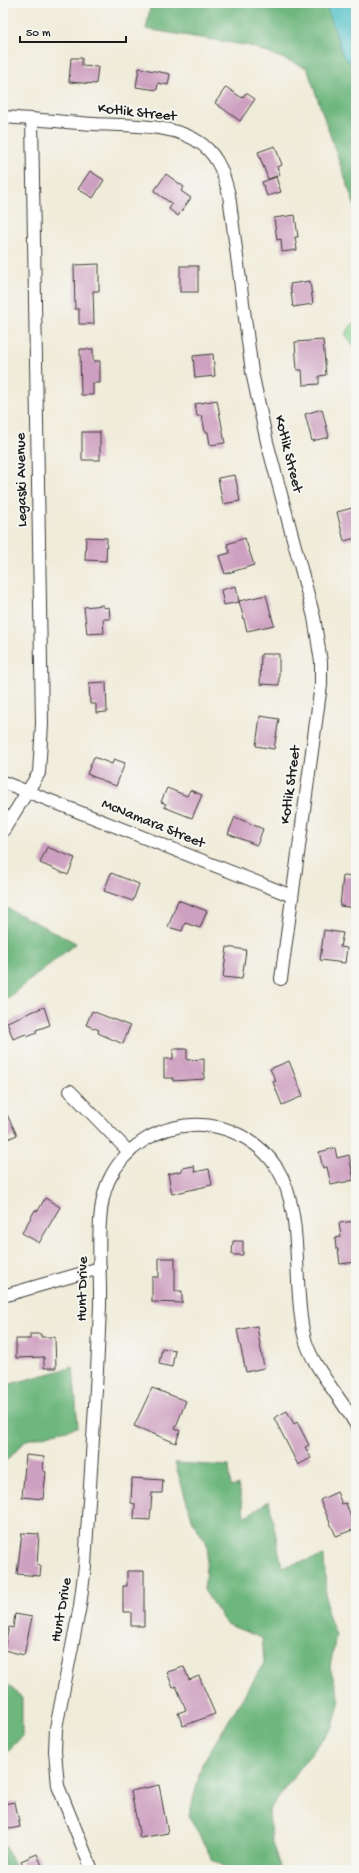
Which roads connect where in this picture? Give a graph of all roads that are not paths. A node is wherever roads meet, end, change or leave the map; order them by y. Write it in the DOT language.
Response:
graph roads {
  1 [pos="3,117"];
  2 [pos="32,119"];
  3 [pos="3,782"];
  4 [pos="28,792"];
  5 [pos="3,831"];
  6 [pos="292,896"];
  7 [pos="281,979"];
  8 [pos="70,1091"];
  9 [pos="129,1152"];
  10 [pos="100,1268"];
  11 [pos="3,1296"];
  12 [pos="356,1424"];
  13 [pos="92,1870"];
  1 -- 2 [label="street, Kotlik Street"];
  2 -- 4 [label="street, Legaski Avenue"];
  2 -- 6 [label="street, Kotlik Street"];
  3 -- 4 [label="street, McNamara Street"];
  4 -- 5 [label="street, Legaski Avenue"];
  4 -- 6 [label="street, McNamara Street"];
  6 -- 7 [label="street, Kotlik Street"];
  8 -- 9 [label="street"];
  9 -- 10 [label="street, Hunt Drive"];
  9 -- 12 [label="street, Hunt Drive"];
  10 -- 11 [label="street"];
  10 -- 13 [label="street, Hunt Drive"];
}
